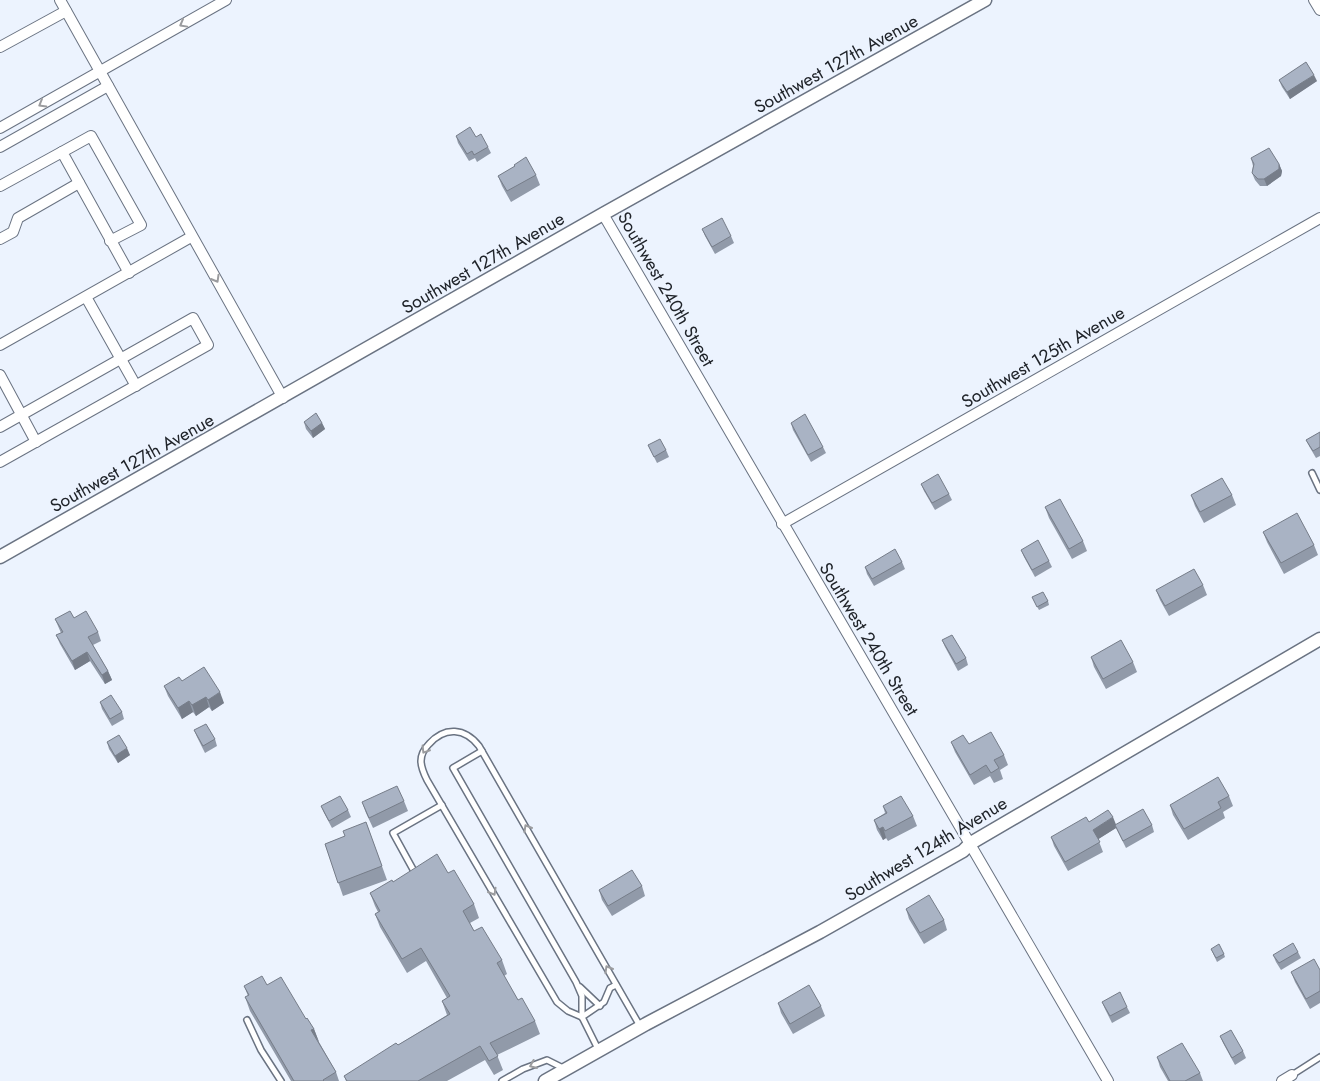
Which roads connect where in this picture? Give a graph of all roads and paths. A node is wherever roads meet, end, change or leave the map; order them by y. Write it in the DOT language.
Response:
graph roads {
  1 [pos="60,0"];
  2 [pos="226,0"];
  3 [pos="985,0"];
  4 [pos="1314,0"];
  5 [pos="66,10"];
  6 [pos="1320,10"];
  7 [pos="0,47"];
  8 [pos="100,71"];
  9 [pos="108,86"];
  10 [pos="0,128"];
  11 [pos="0,147"];
  12 [pos="62,152"];
  13 [pos="79,183"];
  14 [pos="0,186"];
  15 [pos="603,214"];
  16 [pos="1320,218"];
  17 [pos="1,237"];
  18 [pos="192,237"];
  19 [pos="110,241"];
  20 [pos="129,273"];
  21 [pos="86,296"];
  22 [pos="0,346"];
  23 [pos="120,359"];
  24 [pos="0,375"];
  25 [pos="136,386"];
  26 [pos="284,398"];
  27 [pos="22,414"];
  28 [pos="0,426"];
  29 [pos="36,442"];
  30 [pos="0,462"];
  31 [pos="1312,473"];
  32 [pos="1320,490"];
  33 [pos="782,524"];
  34 [pos="0,557"];
  35 [pos="1320,639"];
  36 [pos="482,751"];
  37 [pos="442,805"];
  38 [pos="971,843"];
  39 [pos="415,874"];
  40 [pos="576,982"];
  41 [pos="616,985"];
  42 [pos="600,1006"];
  43 [pos="582,1017"];
  44 [pos="247,1020"];
  45 [pos="640,1027"];
  46 [pos="599,1050"];
  47 [pos="1320,1057"];
  48 [pos="565,1069"];
  49 [pos="1292,1075"];
  50 [pos="281,1081"];
  51 [pos="502,1081"];
  52 [pos="545,1081"];
  53 [pos="1108,1081"];
  54 [pos="1282,1081"];
  1 -- 5 [label="street"];
  2 -- 8 [label="street, one-way"];
  3 -- 15 [label="street, Southwest 127th Avenue"];
  4 -- 6 [label="street"];
  5 -- 7 [label="street"];
  5 -- 8 [label="street"];
  8 -- 9 [label="street"];
  8 -- 10 [label="street, one-way"];
  9 -- 11 [label="street"];
  9 -- 18 [label="street"];
  12 -- 13 [label="street"];
  12 -- 14 [label="street"];
  12 -- 19 [label="street"];
  13 -- 17 [label="street"];
  13 -- 19 [label="street"];
  15 -- 26 [label="street, Southwest 127th Avenue"];
  15 -- 33 [label="street, Southwest 240th Street"];
  16 -- 33 [label="street, Southwest 125th Avenue"];
  18 -- 20 [label="street"];
  18 -- 26 [label="street, one-way"];
  19 -- 20 [label="street"];
  20 -- 21 [label="street"];
  21 -- 22 [label="street"];
  21 -- 23 [label="street"];
  23 -- 25 [label="street"];
  23 -- 25 [label="street"];
  23 -- 27 [label="street"];
  24 -- 27 [label="street"];
  25 -- 29 [label="street"];
  26 -- 34 [label="street, Southwest 127th Avenue"];
  27 -- 28 [label="street"];
  27 -- 29 [label="street"];
  29 -- 30 [label="street"];
  31 -- 32 [label="lane"];
  33 -- 38 [label="street, Southwest 240th Street"];
  35 -- 38 [label="street, Southwest 124th Avenue"];
  36 -- 37 [label="lane, one-way"];
  36 -- 40 [label="lane"];
  41 -- 36 [label="lane, one-way"];
  37 -- 39 [label="lane"];
  37 -- 43 [label="lane, one-way"];
  38 -- 45 [label="street, Southwest 124th Avenue"];
  38 -- 53 [label="street, Southwest 240th Street"];
  40 -- 42 [label="lane"];
  40 -- 43 [label="lane"];
  41 -- 42 [label="lane"];
  41 -- 45 [label="lane"];
  42 -- 43 [label="lane"];
  43 -- 46 [label="lane"];
  44 -- 50 [label="lane"];
  45 -- 46 [label="street, Southwest 124th Avenue"];
  46 -- 48 [label="street, Southwest 124th Avenue"];
  47 -- 49 [label="lane"];
  48 -- 51 [label="lane, one-way"];
  48 -- 52 [label="street, Southwest 124th Avenue"];
  49 -- 54 [label="street"];
}
